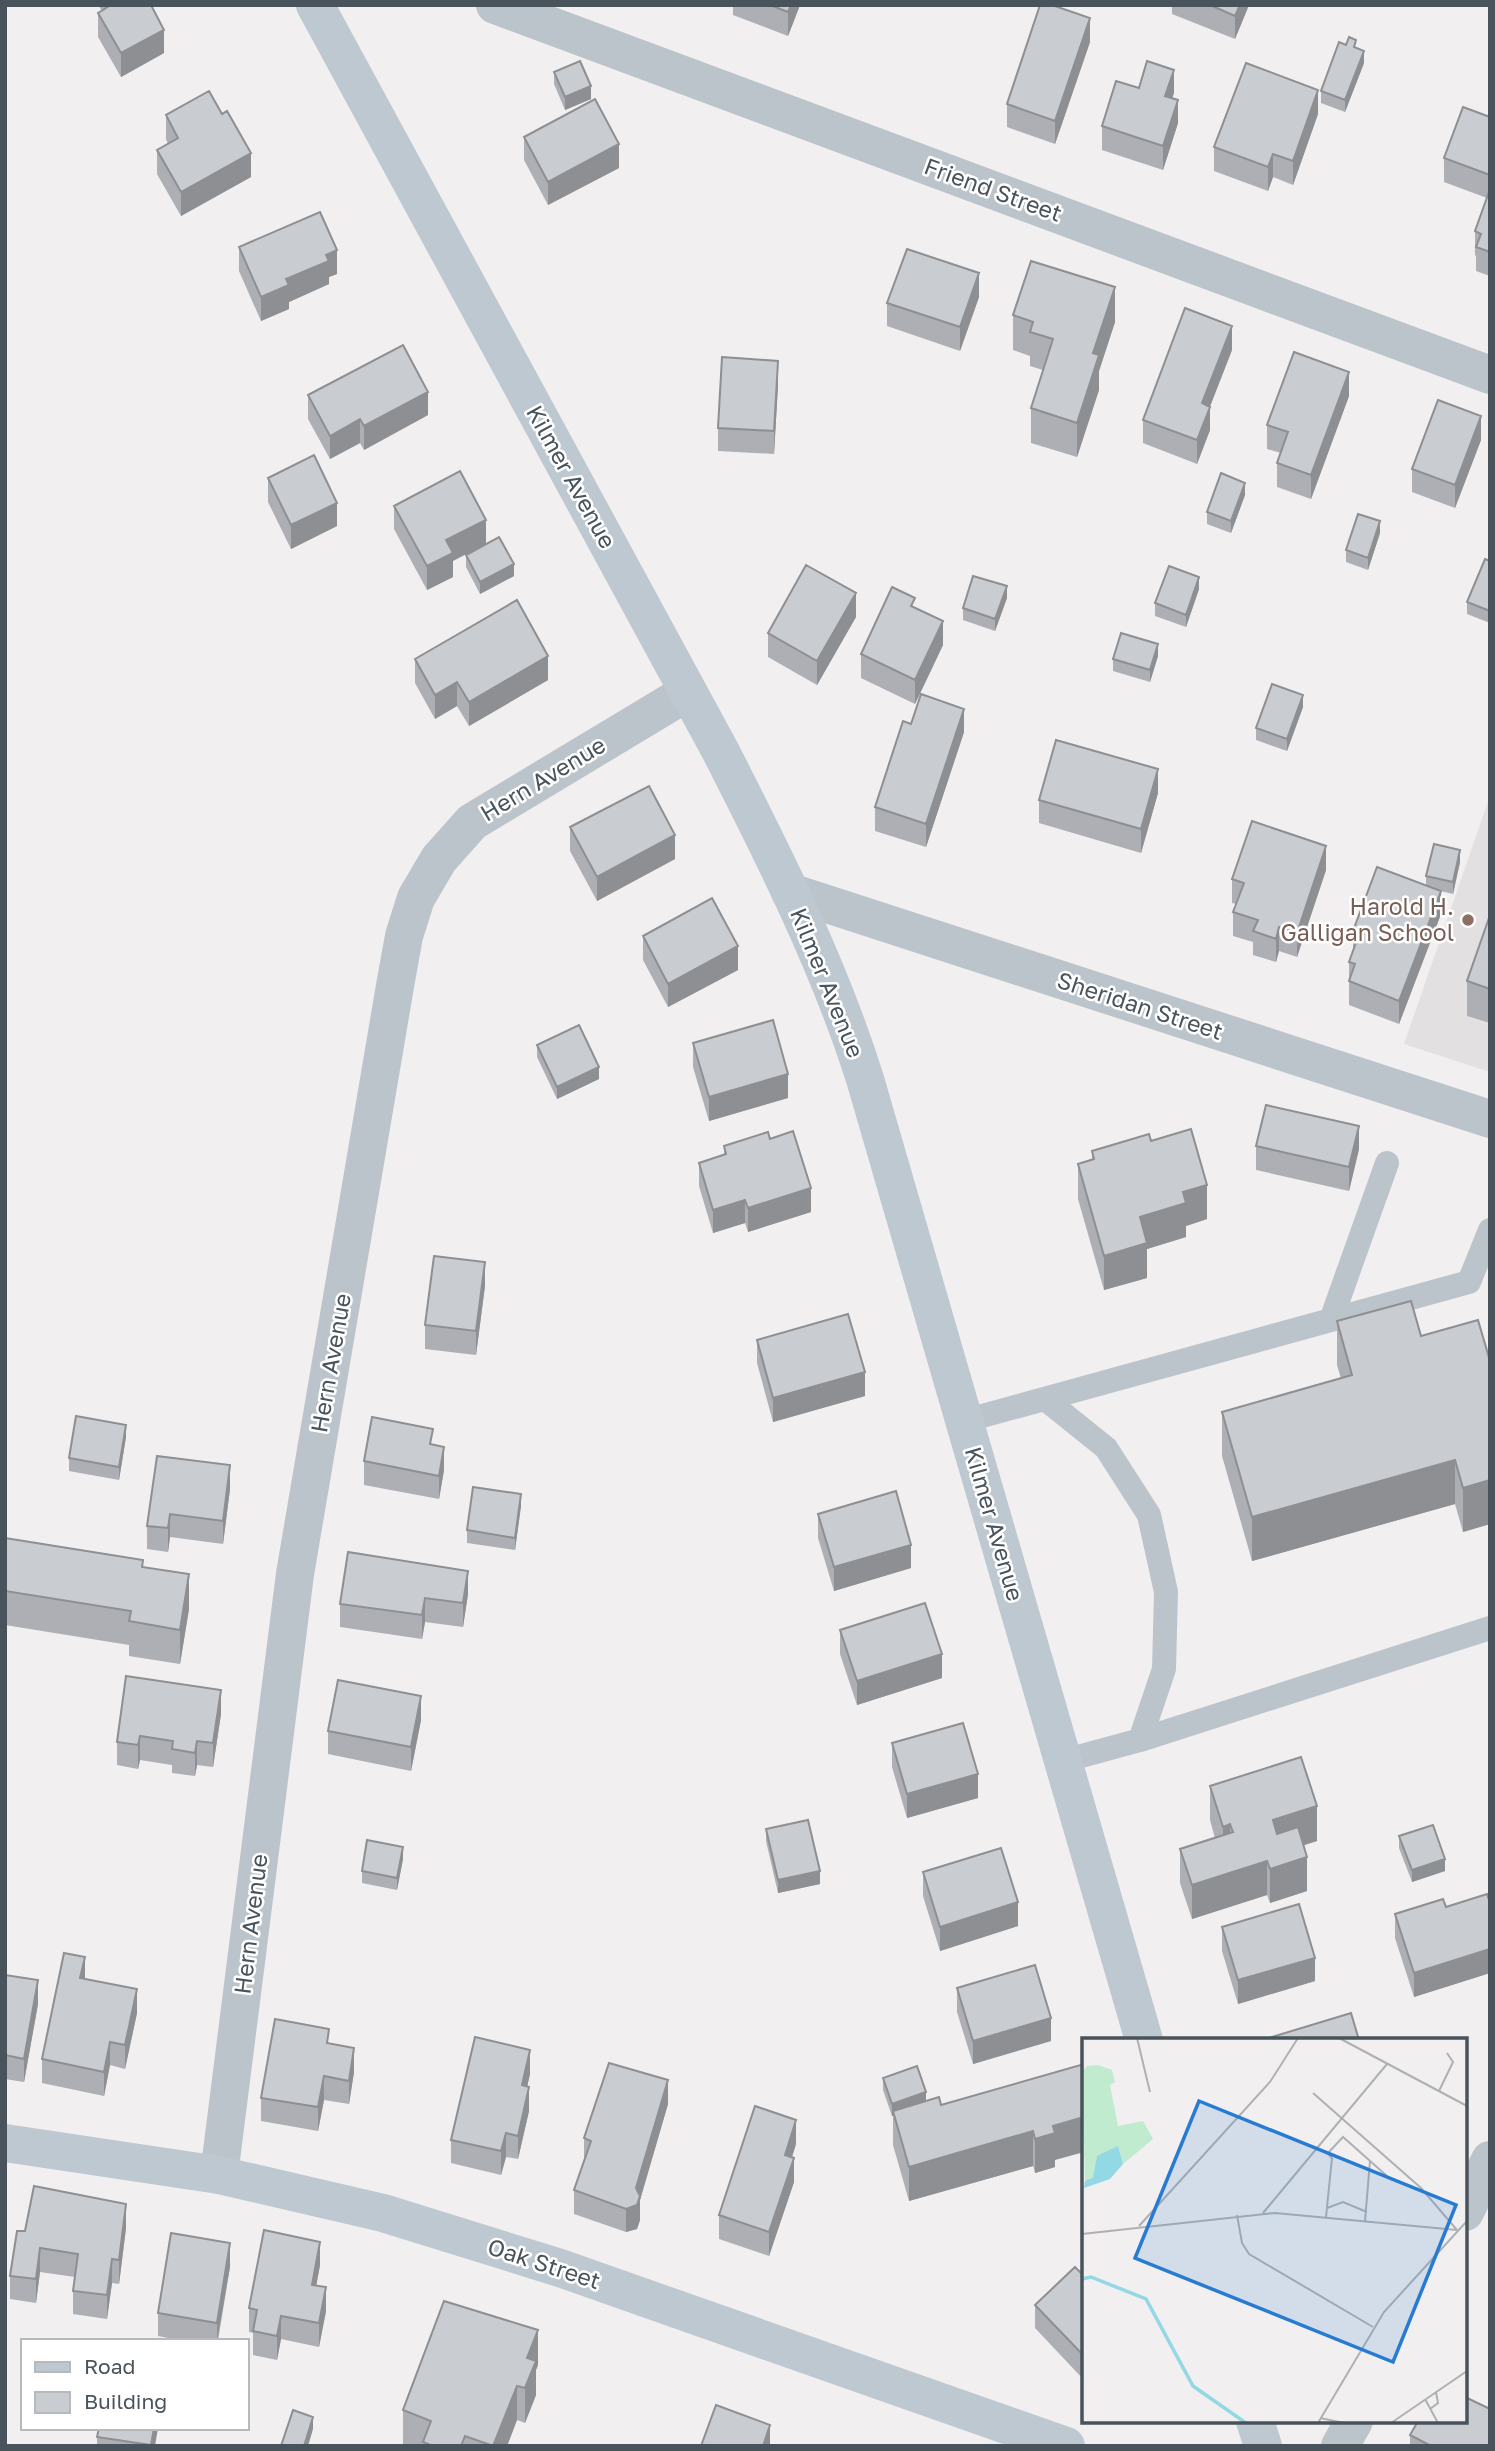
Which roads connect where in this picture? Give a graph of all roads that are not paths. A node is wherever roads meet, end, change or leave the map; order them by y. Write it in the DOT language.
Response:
graph roads {
  1 [pos="315,5"];
  2 [pos="495,5"];
  3 [pos="1490,375"];
  4 [pos="688,692"];
  5 [pos="790,892"];
  6 [pos="1490,1119"];
  7 [pos="1387,1163"];
  8 [pos="1490,1230"];
  9 [pos="1331,1320"];
  10 [pos="1045,1399"];
  11 [pos="964,1421"];
  12 [pos="1490,1628"];
  13 [pos="1140,1740"];
  14 [pos="1063,1761"];
  15 [pos="1143,2038"];
  16 [pos="5,2143"];
  17 [pos="1490,2160"];
  18 [pos="219,2175"];
  19 [pos="1467,2208"];
  20 [pos="1256,2423"];
  21 [pos="1353,2423"];
  22 [pos="1066,2446"];
  23 [pos="1263,2446"];
  24 [pos="1340,2446"];
  1 -- 4 [label="street, Kilmer Avenue"];
  2 -- 3 [label="street, Friend Street"];
  4 -- 5 [label="street, Kilmer Avenue"];
  4 -- 18 [label="street, Hern Avenue"];
  5 -- 6 [label="street, Sheridan Street"];
  5 -- 11 [label="street, Kilmer Avenue"];
  7 -- 9 [label="lane"];
  8 -- 9 [label="lane"];
  9 -- 10 [label="lane"];
  10 -- 11 [label="lane"];
  10 -- 13 [label="lane"];
  11 -- 14 [label="street, Kilmer Avenue"];
  12 -- 13 [label="lane"];
  13 -- 14 [label="lane"];
  14 -- 15 [label="street, Kilmer Avenue"];
  16 -- 18 [label="street, Oak Street"];
  17 -- 19 [label="street"];
  18 -- 22 [label="street, Oak Street"];
  20 -- 23 [label="street"];
  21 -- 24 [label="street"];
}
